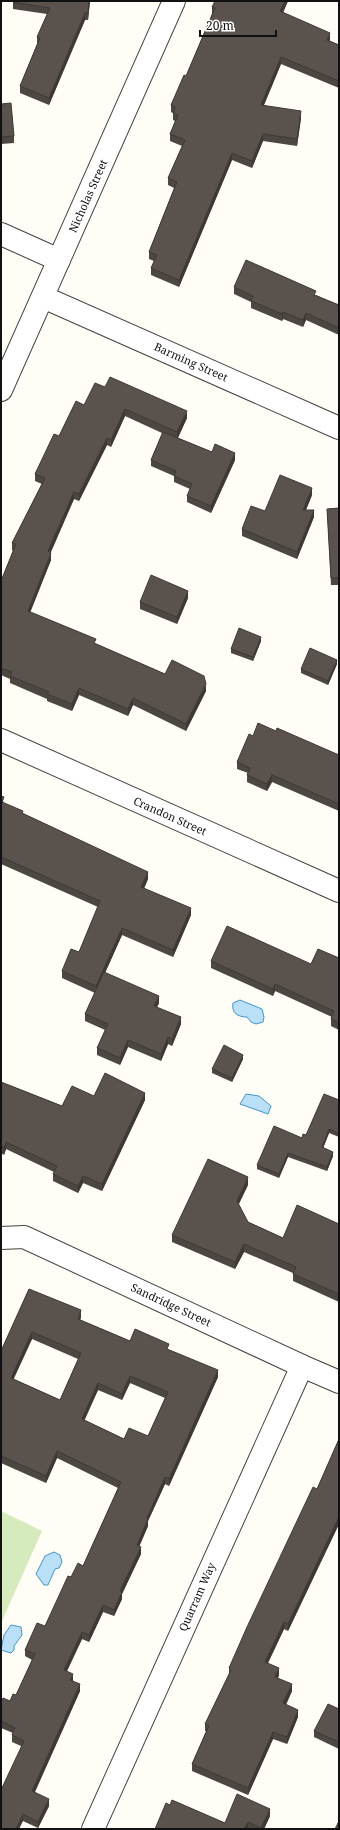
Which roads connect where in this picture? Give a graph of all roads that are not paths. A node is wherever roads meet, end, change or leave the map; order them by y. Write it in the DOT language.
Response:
graph roads {
  1 [pos="174,1"];
  2 [pos="1,234"];
  3 [pos="60,260"];
  4 [pos="43,297"];
  5 [pos="1,390"];
  6 [pos="339,428"];
  7 [pos="1,740"];
  8 [pos="339,891"];
  9 [pos="1,1238"];
  10 [pos="302,1366"];
  11 [pos="339,1382"];
  12 [pos="93,1829"];
  1 -- 3 [label="street, Nicholas Street"];
  2 -- 3 [label="street"];
  3 -- 4 [label="street, Nicholas Street"];
  4 -- 5 [label="street, Nicholas Street"];
  4 -- 6 [label="street, Barming Street"];
  7 -- 8 [label="street, Crandon Street"];
  9 -- 10 [label="street, Sandridge Street"];
  10 -- 11 [label="street, Sandridge Street"];
  10 -- 12 [label="street, Quarram Way"];
}
